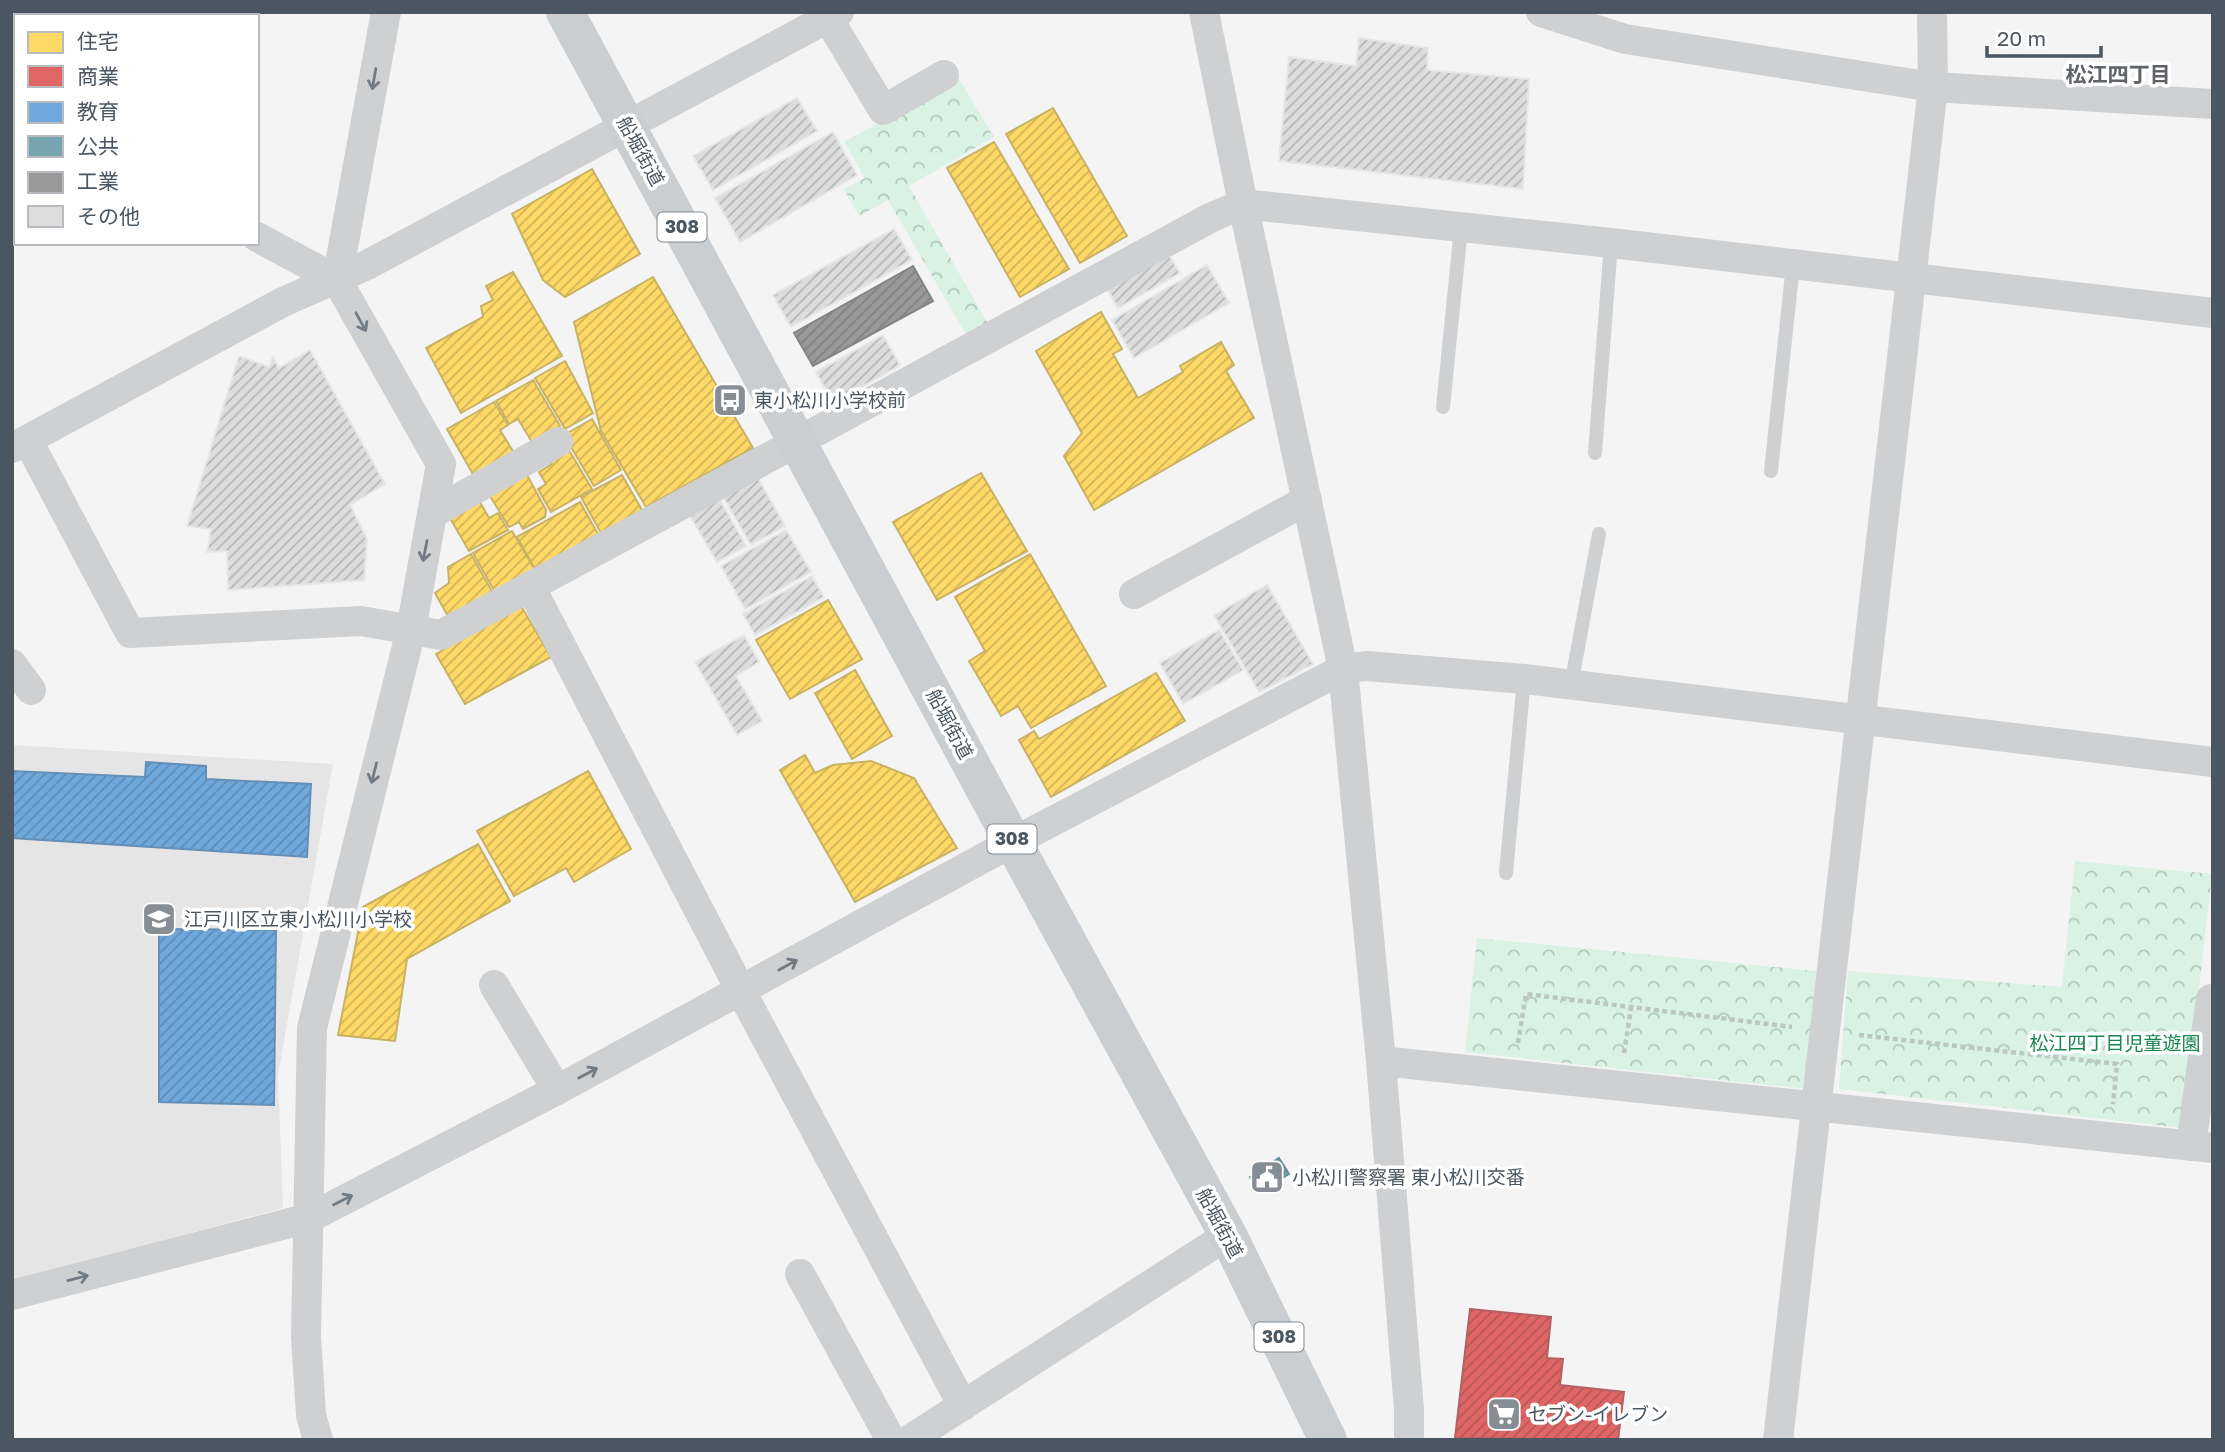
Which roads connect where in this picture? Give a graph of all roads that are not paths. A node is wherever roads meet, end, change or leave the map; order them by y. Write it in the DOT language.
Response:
graph roads {
  1 [pos="387,12"];
  2 [pos="565,12"];
  3 [pos="1205,12"];
  4 [pos="1541,12"];
  5 [pos="1932,12"];
  6 [pos="834,15"];
  7 [pos="944,75"];
  8 [pos="1933,87"];
  9 [pos="2213,104"];
  10 [pos="628,127"];
  11 [pos="1243,204"];
  12 [pos="1461,228"];
  13 [pos="259,238"];
  14 [pos="1611,243"];
  15 [pos="1793,265"];
  16 [pos="1911,278"];
  17 [pos="337,280"];
  18 [pos="2213,313"];
  19 [pos="1443,407"];
  20 [pos="558,442"];
  21 [pos="798,442"];
  22 [pos="20,445"];
  23 [pos="1595,453"];
  24 [pos="1771,471"];
  25 [pos="1307,500"];
  26 [pos="433,513"];
  27 [pos="1599,534"];
  28 [pos="530,586"];
  29 [pos="1134,594"];
  30 [pos="411,630"];
  31 [pos="12,664"];
  32 [pos="1343,668"];
  33 [pos="1524,680"];
  34 [pos="1571,685"];
  35 [pos="31,690"];
  36 [pos="1859,721"];
  37 [pos="2213,762"];
  38 [pos="1013,842"];
  39 [pos="1506,873"];
  40 [pos="494,985"];
  41 [pos="741,991"];
  42 [pos="2211,999"];
  43 [pos="1381,1061"];
  44 [pos="557,1090"];
  45 [pos="1816,1105"];
  46 [pos="2202,1147"];
  47 [pos="309,1218"];
  48 [pos="1228,1236"];
  49 [pos="800,1274"];
  50 [pos="12,1295"];
  51 [pos="963,1406"];
  52 [pos="318,1440"];
  53 [pos="891,1440"];
  54 [pos="909,1440"];
  55 [pos="1328,1440"];
  56 [pos="1409,1440"];
  57 [pos="1778,1440"];
  1 -- 17 [label="street, one-way"];
  2 -- 10 [label="main road, 船堀街道 / 308"];
  3 -- 11 [label="street"];
  4 -- 8 [label="street"];
  5 -- 8 [label="street"];
  6 -- 7 [label="street"];
  6 -- 10 [label="street"];
  8 -- 9 [label="street"];
  8 -- 16 [label="street"];
  10 -- 17 [label="street"];
  10 -- 21 [label="main road, 船堀街道 / 308"];
  11 -- 12 [label="street"];
  11 -- 21 [label="street"];
  11 -- 25 [label="street"];
  12 -- 14 [label="street"];
  12 -- 19 [label="lane"];
  13 -- 17 [label="street"];
  14 -- 15 [label="street"];
  14 -- 23 [label="lane"];
  15 -- 16 [label="street"];
  15 -- 24 [label="lane"];
  16 -- 18 [label="street"];
  16 -- 36 [label="street"];
  17 -- 22 [label="street"];
  17 -- 26 [label="street, one-way"];
  20 -- 26 [label="street"];
  21 -- 28 [label="street"];
  21 -- 38 [label="main road, 船堀街道 / 308"];
  22 -- 30 [label="street"];
  25 -- 29 [label="street"];
  25 -- 32 [label="street"];
  26 -- 30 [label="street, one-way"];
  27 -- 34 [label="lane"];
  28 -- 30 [label="street"];
  28 -- 41 [label="street"];
  30 -- 47 [label="street, one-way"];
  31 -- 35 [label="street"];
  32 -- 33 [label="street"];
  32 -- 38 [label="street"];
  32 -- 43 [label="street"];
  33 -- 34 [label="street"];
  33 -- 39 [label="lane"];
  34 -- 36 [label="street"];
  36 -- 37 [label="street"];
  36 -- 45 [label="street"];
  41 -- 38 [label="street, one-way"];
  38 -- 48 [label="main road, 船堀街道 / 308"];
  40 -- 44 [label="street"];
  44 -- 41 [label="street, one-way"];
  41 -- 51 [label="street"];
  42 -- 46 [label="street"];
  43 -- 45 [label="street"];
  43 -- 56 [label="street"];
  47 -- 44 [label="street, one-way"];
  45 -- 46 [label="street"];
  45 -- 57 [label="street"];
  50 -- 47 [label="street, one-way"];
  47 -- 52 [label="street"];
  48 -- 51 [label="street"];
  48 -- 55 [label="main road, 船堀街道 / 308"];
  49 -- 53 [label="street"];
  51 -- 54 [label="street"];
}
